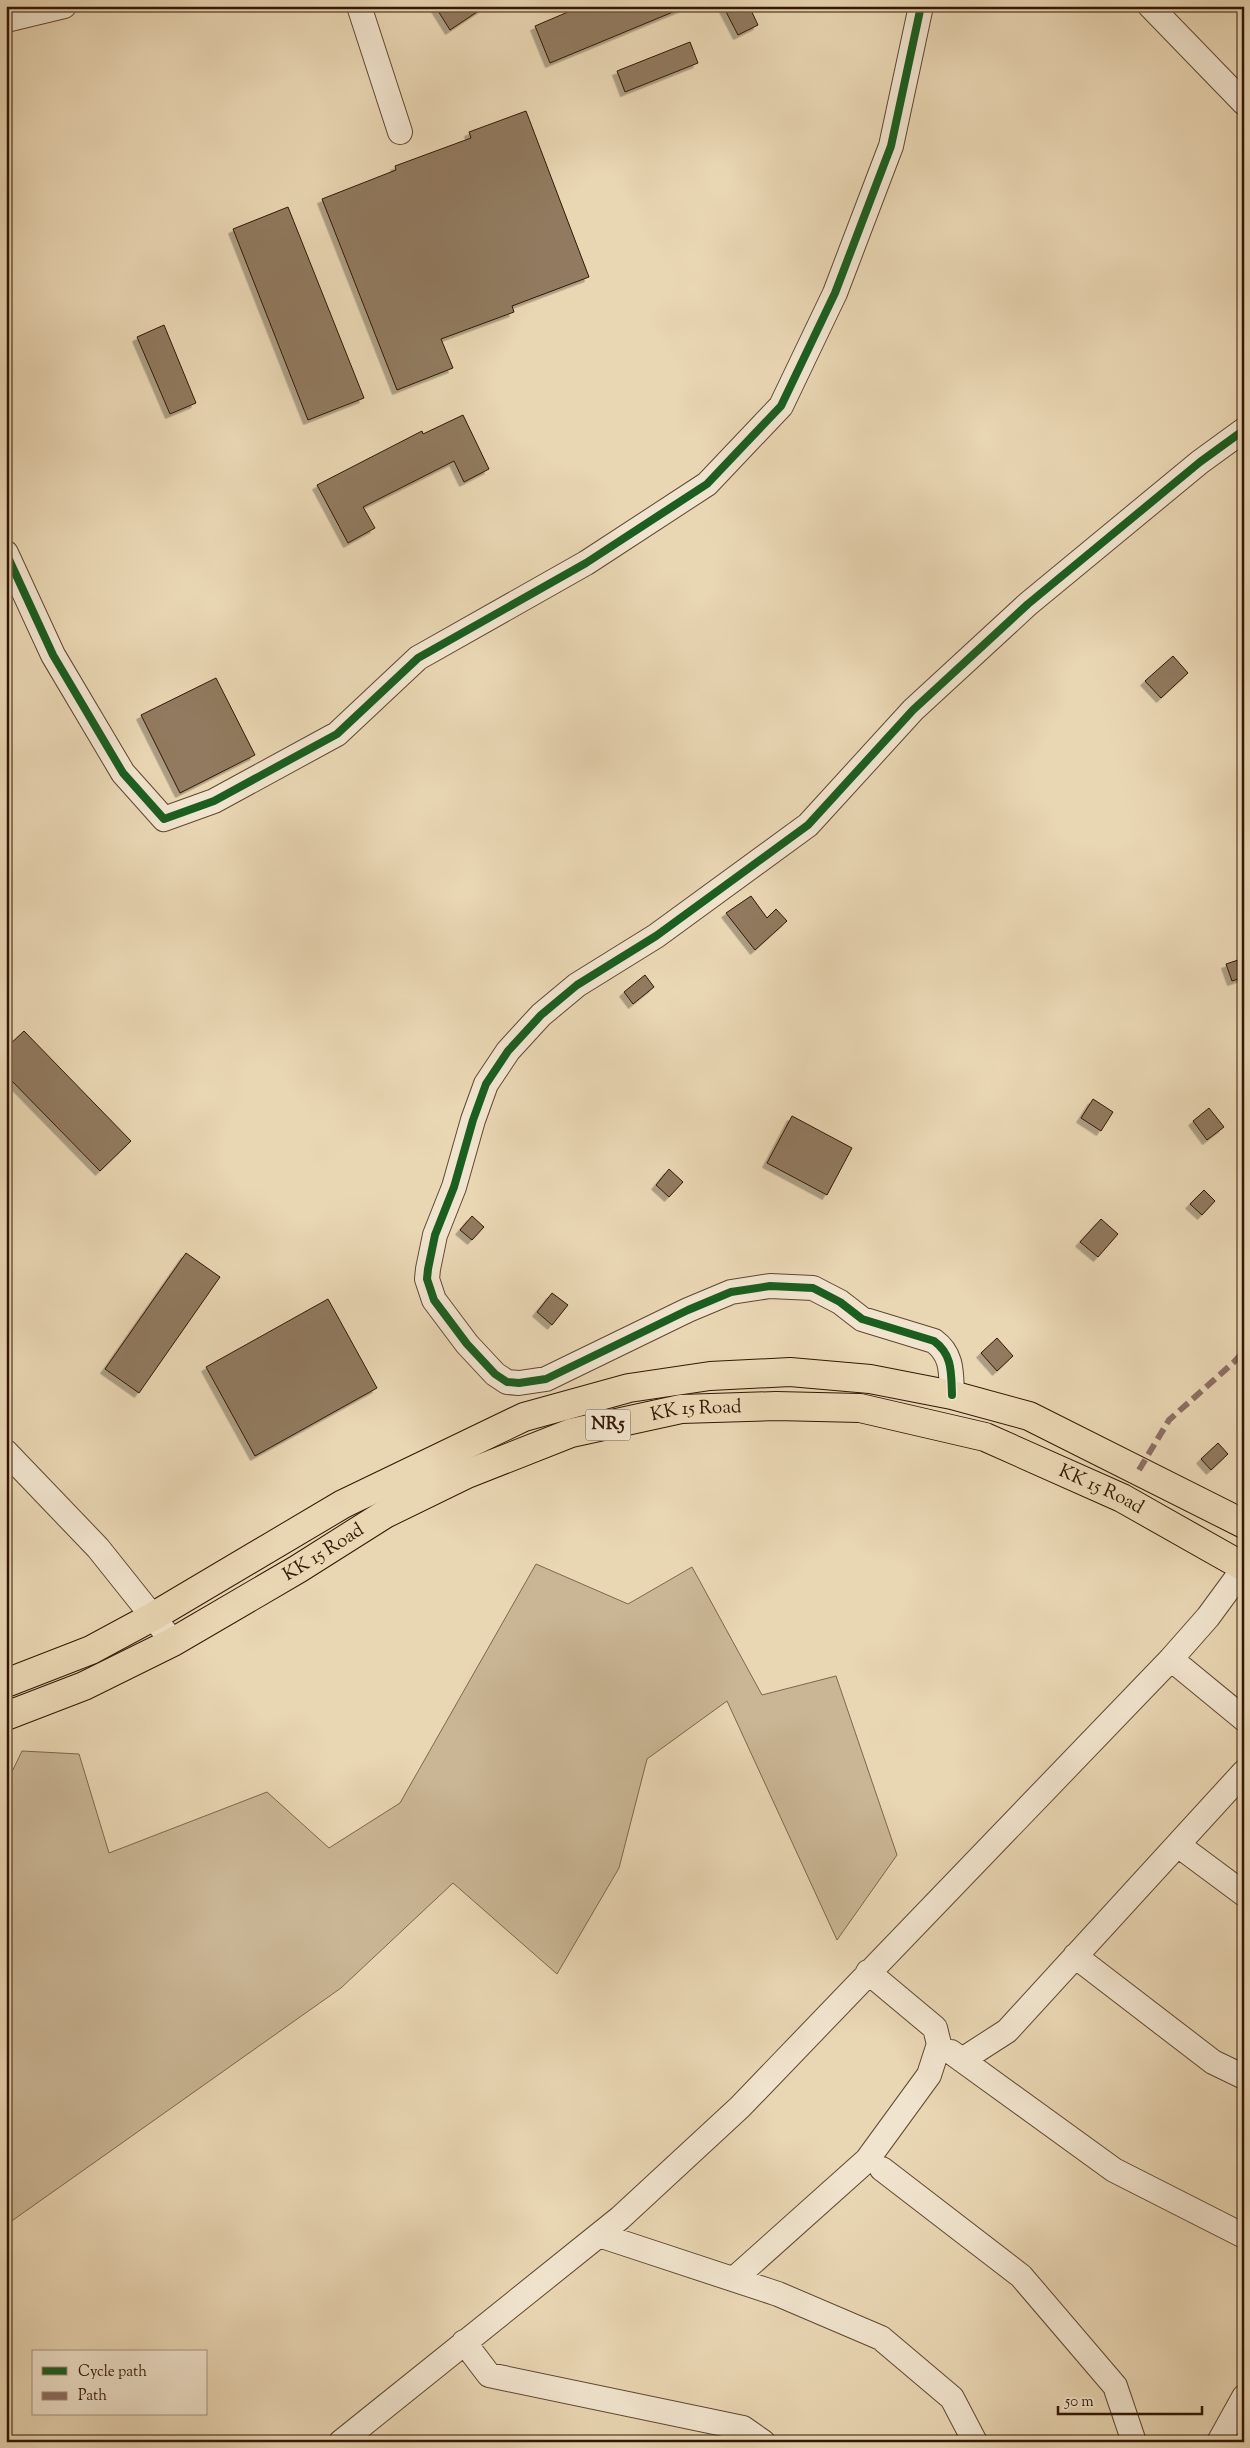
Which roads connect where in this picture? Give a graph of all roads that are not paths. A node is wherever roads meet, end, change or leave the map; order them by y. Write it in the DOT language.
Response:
graph roads {
  1 [pos="64,6"];
  2 [pos="360,6"];
  3 [pos="921,6"];
  4 [pos="1150,6"];
  5 [pos="6,20"];
  6 [pos="1244,103"];
  7 [pos="400,132"];
  8 [pos="1244,430"];
  9 [pos="6,552"];
  10 [pos="952,1395"];
  11 [pos="6,1452"];
  12 [pos="1244,1524"];
  13 [pos="1244,1567"];
  14 [pos="154,1616"];
  15 [pos="173,1642"];
  16 [pos="1171,1658"];
  17 [pos="6,1683"];
  18 [pos="6,1716"];
  19 [pos="1244,1719"];
  20 [pos="1244,1772"];
  21 [pos="1178,1845"];
  22 [pos="1244,1894"];
  23 [pos="1075,1956"];
  24 [pos="868,1972"];
  25 [pos="939,2044"];
  26 [pos="962,2060"];
  27 [pos="1244,2077"];
  28 [pos="882,2169"];
  29 [pos="599,2235"];
  30 [pos="1244,2236"];
  31 [pos="734,2279"];
  32 [pos="464,2342"];
  33 [pos="1244,2397"];
  34 [pos="356,2437"];
  35 [pos="763,2442"];
  36 [pos="975,2442"];
  37 [pos="1134,2442"];
  38 [pos="1219,2442"];
  1 -- 5 [label="street"];
  2 -- 7 [label="street"];
  3 -- 9 [label="street"];
  4 -- 6 [label="street"];
  8 -- 10 [label="street"];
  10 -- 12 [label="highway, KK 15 Road / NR5"];
  10 -- 14 [label="highway, KK 15 Road / NR5"];
  11 -- 14 [label="street"];
  13 -- 15 [label="highway, KK 15 Road / NR5"];
  13 -- 16 [label="street"];
  14 -- 15 [label="street"];
  14 -- 17 [label="highway, KK 15 Road / NR5"];
  15 -- 18 [label="highway, KK 15 Road / NR5"];
  16 -- 19 [label="street"];
  16 -- 24 [label="street"];
  20 -- 21 [label="street"];
  21 -- 22 [label="street"];
  21 -- 23 [label="street"];
  23 -- 26 [label="street"];
  23 -- 27 [label="street"];
  24 -- 25 [label="street"];
  24 -- 29 [label="street"];
  25 -- 26 [label="street"];
  25 -- 31 [label="street"];
  26 -- 30 [label="street"];
  28 -- 37 [label="street"];
  29 -- 31 [label="street"];
  29 -- 32 [label="street"];
  31 -- 36 [label="street"];
  32 -- 34 [label="street"];
  32 -- 35 [label="street"];
  33 -- 38 [label="street"];
}
